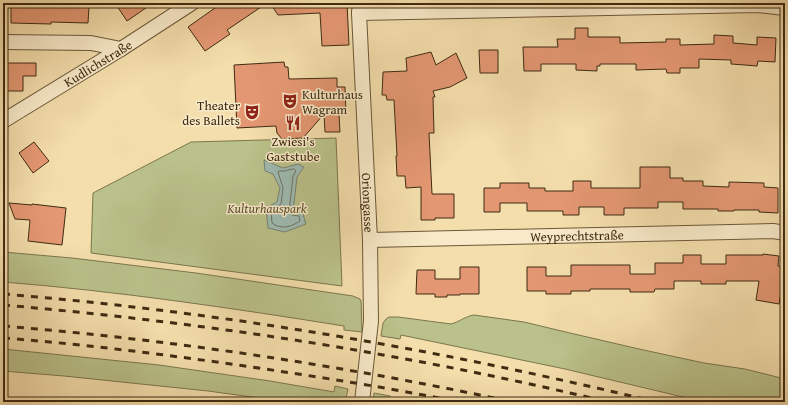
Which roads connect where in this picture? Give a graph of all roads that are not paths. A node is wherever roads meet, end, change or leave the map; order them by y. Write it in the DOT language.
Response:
graph roads {
  1 [pos="192,3"];
  2 [pos="360,8"];
  3 [pos="785,8"];
  4 [pos="3,42"];
  5 [pos="121,49"];
  6 [pos="3,121"];
  7 [pos="785,233"];
  8 [pos="370,240"];
  9 [pos="362,402"];
  1 -- 5 [label="street, Kudlichstraße"];
  2 -- 3 [label="street"];
  2 -- 8 [label="street, Oriongasse"];
  4 -- 5 [label="street"];
  5 -- 6 [label="street, Kudlichstraße"];
  7 -- 8 [label="street, Weyprechtstraße"];
  8 -- 9 [label="street, Oriongasse"];
}
